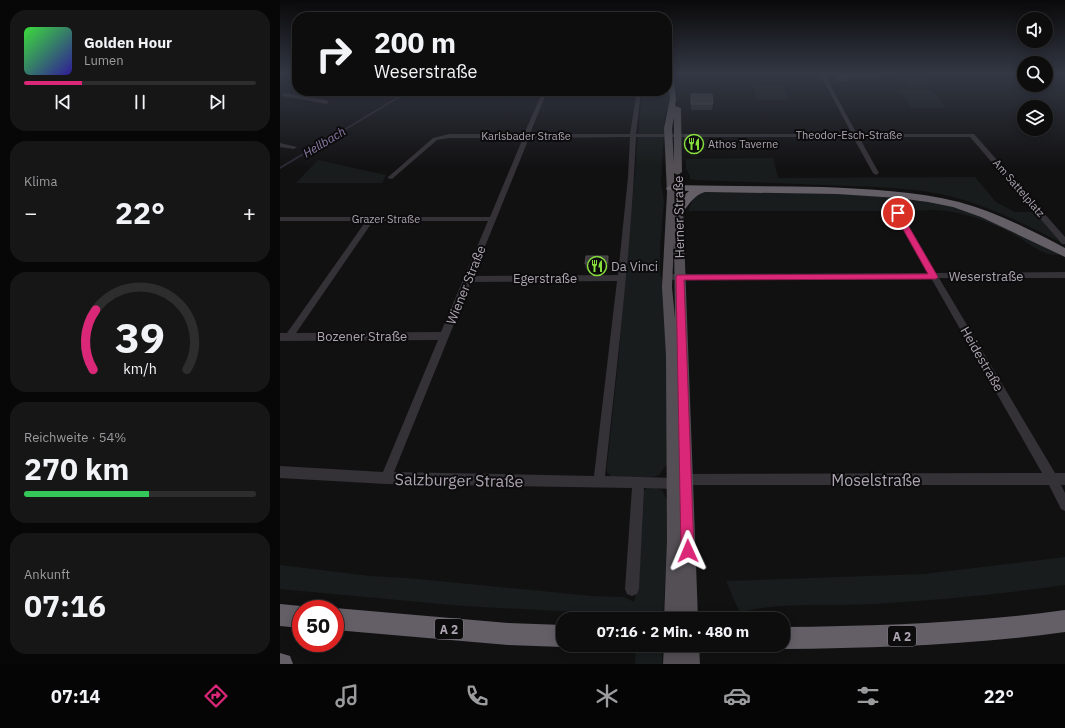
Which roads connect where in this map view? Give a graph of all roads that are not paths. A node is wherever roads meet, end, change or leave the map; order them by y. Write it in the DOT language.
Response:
graph roads {
  1 [pos="539,105"];
  2 [pos="637,105"];
  3 [pos="677,105"];
  4 [pos="839,105"];
  5 [pos="855,135"];
  6 [pos="972,135"];
  7 [pos="526,136"];
  8 [pos="633,136"];
  9 [pos="672,136"];
  10 [pos="280,145"];
  11 [pos="294,147"];
  12 [pos="876,173"];
  13 [pos="390,178"];
  14 [pos="675,185"];
  15 [pos="715,188"];
  16 [pos="678,212"];
  17 [pos="898,213"];
  18 [pos="371,219"];
  19 [pos="493,219"];
  20 [pos="280,220"];
  21 [pos="1046,241"];
  22 [pos="1065,242"];
  23 [pos="1065,249"];
  24 [pos="1065,253"];
  25 [pos="1065,275"];
  26 [pos="674,277"];
  27 [pos="934,277"];
  28 [pos="621,278"];
  29 [pos="468,279"];
  30 [pos="445,336"];
  31 [pos="285,337"];
  32 [pos="280,472"];
  33 [pos="386,478"];
  34 [pos="1052,479"];
  35 [pos="1065,479"];
  36 [pos="678,480"];
  37 [pos="599,482"];
  38 [pos="638,483"];
  39 [pos="1065,505"];
  40 [pos="632,588"];
  41 [pos="673,612"];
  42 [pos="688,612"];
  43 [pos="280,615"];
  44 [pos="292,616"];
  45 [pos="344,620"];
  46 [pos="1065,621"];
  47 [pos="556,636"];
  48 [pos="790,638"];
  49 [pos="673,652"];
  50 [pos="690,652"];
  51 [pos="673,664"];
  52 [pos="690,664"];
  1 -- 7 [label="street, Wiener Straße"];
  2 -- 8 [label="street"];
  3 -- 9 [label="main road, Herner Straße"];
  4 -- 5 [label="street"];
  5 -- 6 [label="street, Theodor-Esch-Straße"];
  5 -- 9 [label="street, Theodor-Esch-Straße"];
  5 -- 12 [label="street"];
  6 -- 22 [label="street, Am Sattelplatz"];
  7 -- 8 [label="street, Karlsbader Straße"];
  7 -- 13 [label="street, Karlsbader Straße"];
  7 -- 19 [label="street, Wiener Straße"];
  8 -- 9 [label="street, Karlsbader Straße"];
  8 -- 28 [label="street"];
  9 -- 14 [label="main road, Herner Straße"];
  10 -- 11 [label="street"];
  14 -- 15 [label="highway"];
  14 -- 16 [label="main road, Herner Straße"];
  14 -- 21 [label="highway"];
  14 -- 26 [label="main road, Herner Straße"];
  15 -- 16 [label="highway"];
  15 -- 21 [label="highway"];
  16 -- 26 [label="main road, Herner Straße"];
  17 -- 27 [label="street, Heidestraße"];
  18 -- 19 [label="street, Grazer Straße"];
  18 -- 20 [label="street, Grazer Straße"];
  18 -- 31 [label="street"];
  19 -- 29 [label="street, Wiener Straße"];
  21 -- 23 [label="highway"];
  21 -- 24 [label="highway"];
  25 -- 27 [label="street, Weserstraße"];
  26 -- 27 [label="street, Weserstraße"];
  26 -- 36 [label="main road, Herner Straße"];
  27 -- 34 [label="street, Heidestraße"];
  28 -- 29 [label="street, Egerstraße"];
  28 -- 37 [label="street"];
  29 -- 30 [label="street, Wiener Straße"];
  30 -- 31 [label="street, Bozener Straße"];
  30 -- 33 [label="street, Wiener Straße"];
  32 -- 33 [label="street, Salzburger Straße"];
  33 -- 37 [label="street, Salzburger Straße"];
  34 -- 35 [label="street, Moselstraße"];
  34 -- 36 [label="street, Moselstraße"];
  34 -- 39 [label="street, Heidestraße"];
  36 -- 38 [label="street, Salzburger Straße"];
  36 -- 41 [label="main road, Herner Straße"];
  36 -- 42 [label="main road, Herner Straße"];
  37 -- 38 [label="street, Salzburger Straße"];
  38 -- 40 [label="street"];
  43 -- 44 [label="highway"];
  45 -- 47 [label="highway, A 2"];
  46 -- 48 [label="highway, A 2"];
  49 -- 51 [label="main road"];
  50 -- 52 [label="main road"];
}
